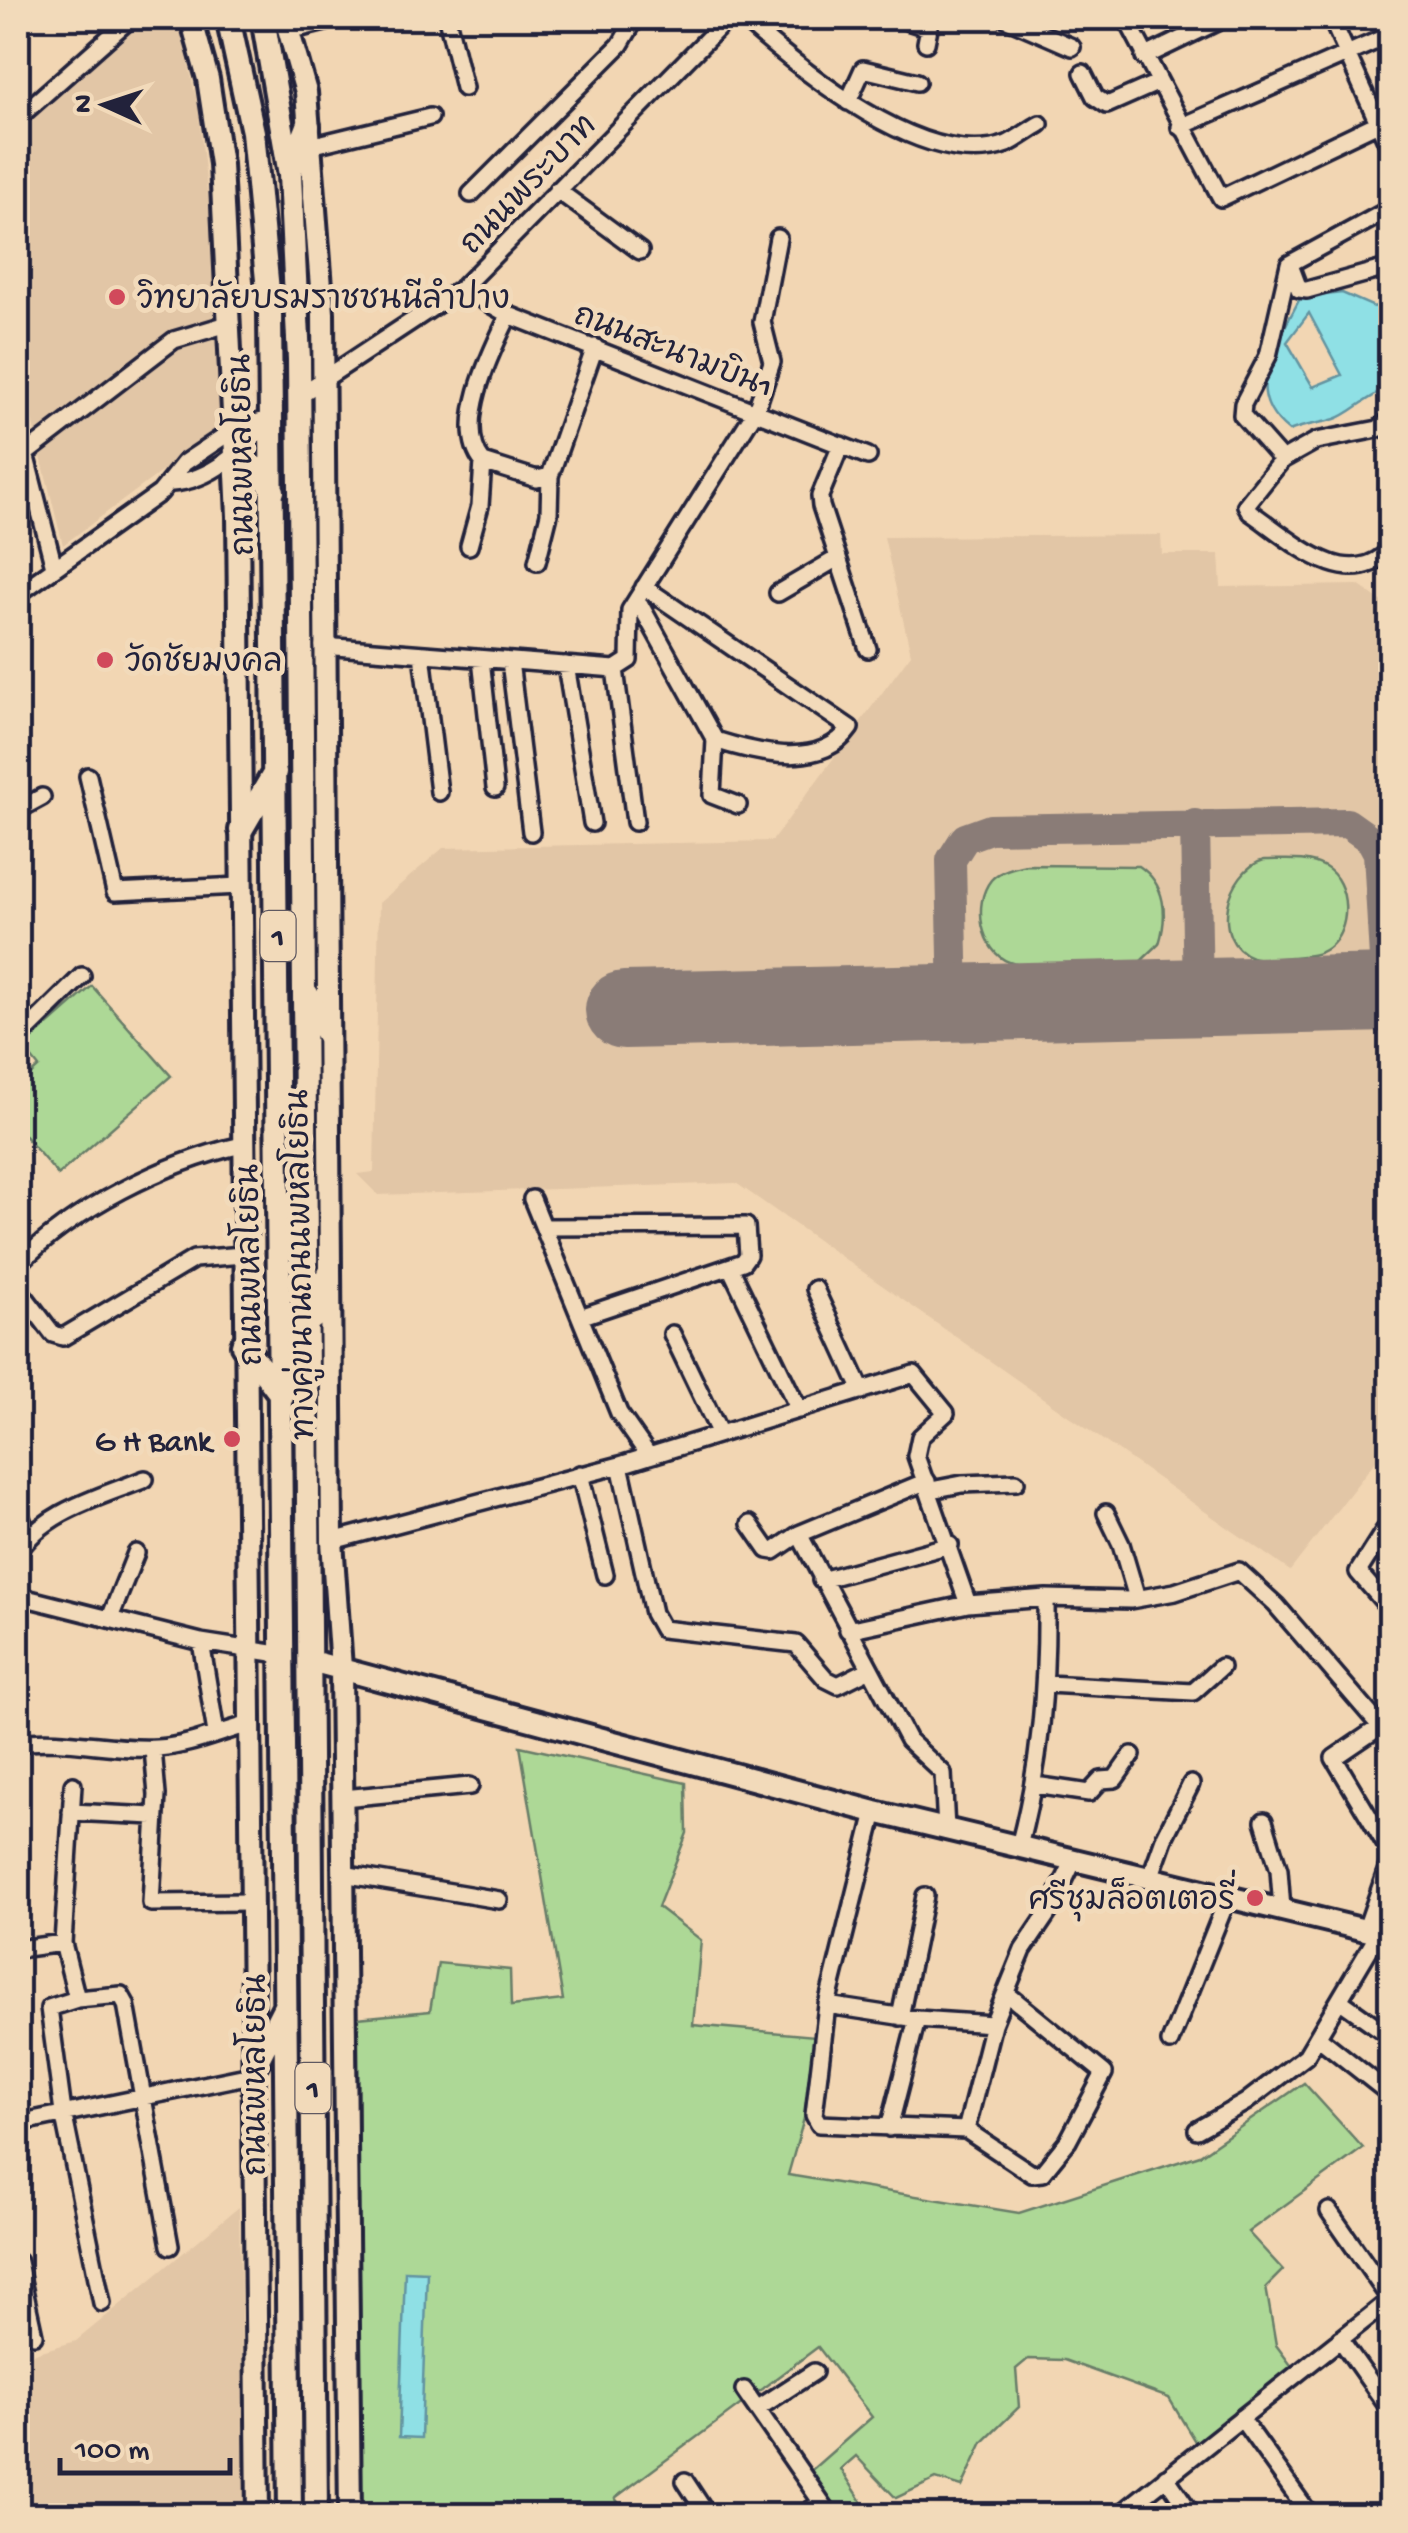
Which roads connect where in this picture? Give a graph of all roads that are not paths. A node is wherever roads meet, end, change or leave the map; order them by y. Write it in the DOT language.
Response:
graph roads {
  1 [pos="131,18"];
  2 [pos="192,18"];
  3 [pos="264,18"];
  4 [pos="341,18"];
  5 [pos="447,18"];
  6 [pos="636,18"];
  7 [pos="728,18"];
  8 [pos="742,18"];
  9 [pos="898,18"];
  10 [pos="1005,18"];
  11 [pos="1126,18"];
  12 [pos="1225,18"];
  13 [pos="1331,18"];
  14 [pos="227,19"];
  15 [pos="287,24"];
  16 [pos="1390,36"];
  17 [pos="926,44"];
  18 [pos="1072,47"];
  19 [pos="1346,55"];
  20 [pos="1144,57"];
  21 [pos="1083,72"];
  22 [pos="916,82"];
  23 [pos="1157,83"];
  24 [pos="464,88"];
  25 [pos="848,102"];
  26 [pos="430,117"];
  27 [pos="18,118"];
  28 [pos="1040,124"];
  29 [pos="1378,124"];
  30 [pos="1180,128"];
  31 [pos="309,136"];
  32 [pos="1390,149"];
  33 [pos="290,172"];
  34 [pos="557,190"];
  35 [pos="471,194"];
  36 [pos="1390,210"];
  37 [pos="778,238"];
  38 [pos="640,251"];
  39 [pos="1289,264"];
  40 [pos="1390,268"];
  41 [pos="462,288"];
  42 [pos="509,315"];
  43 [pos="232,323"];
  44 [pos="595,348"];
  45 [pos="320,381"];
  46 [pos="297,398"];
  47 [pos="756,410"];
  48 [pos="272,418"];
  49 [pos="1390,420"];
  50 [pos="18,426"];
  51 [pos="232,430"];
  52 [pos="841,445"];
  53 [pos="24,455"];
  54 [pos="236,456"];
  55 [pos="868,456"];
  56 [pos="1282,460"];
  57 [pos="483,462"];
  58 [pos="550,476"];
  59 [pos="172,483"];
  60 [pos="272,492"];
  61 [pos="469,546"];
  62 [pos="1390,550"];
  63 [pos="836,559"];
  64 [pos="538,562"];
  65 [pos="54,567"];
  66 [pos="640,593"];
  67 [pos="778,593"];
  68 [pos="18,594"];
  69 [pos="323,646"];
  70 [pos="868,649"];
  71 [pos="422,654"];
  72 [pos="481,658"];
  73 [pos="510,661"];
  74 [pos="566,665"];
  75 [pos="615,669"];
  76 [pos="715,740"];
  77 [pos="276,770"];
  78 [pos="88,776"];
  79 [pos="495,788"];
  80 [pos="440,792"];
  81 [pos="42,797"];
  82 [pos="738,805"];
  83 [pos="18,810"];
  84 [pos="636,822"];
  85 [pos="592,823"];
  86 [pos="242,830"];
  87 [pos="531,832"];
  88 [pos="240,886"];
  89 [pos="82,976"];
  90 [pos="303,986"];
  91 [pos="326,1034"];
  92 [pos="18,1039"];
  93 [pos="242,1146"];
  94 [pos="532,1199"];
  95 [pos="544,1227"];
  96 [pos="243,1256"];
  97 [pos="18,1265"];
  98 [pos="730,1266"];
  99 [pos="329,1274"];
  100 [pos="18,1288"];
  101 [pos="815,1289"];
  102 [pos="580,1317"];
  103 [pos="307,1334"];
  104 [pos="672,1334"];
  105 [pos="244,1345"];
  106 [pos="862,1391"];
  107 [pos="282,1396"];
  108 [pos="800,1410"];
  109 [pos="720,1434"];
  110 [pos="649,1456"];
  111 [pos="620,1465"];
  112 [pos="580,1474"];
  113 [pos="145,1479"];
  114 [pos="1016,1482"];
  115 [pos="929,1486"];
  116 [pos="18,1510"];
  117 [pos="1106,1513"];
  118 [pos="750,1524"];
  119 [pos="1390,1528"];
  120 [pos="799,1534"];
  121 [pos="28,1536"];
  122 [pos="332,1541"];
  123 [pos="950,1544"];
  124 [pos="18,1553"];
  125 [pos="136,1553"];
  126 [pos="605,1574"];
  127 [pos="821,1580"];
  128 [pos="18,1596"];
  129 [pos="1046,1598"];
  130 [pos="1138,1598"];
  131 [pos="968,1604"];
  132 [pos="1390,1609"];
  133 [pos="110,1618"];
  134 [pos="848,1630"];
  135 [pos="201,1642"];
  136 [pos="246,1650"];
  137 [pos="285,1655"];
  138 [pos="311,1661"];
  139 [pos="1221,1666"];
  140 [pos="341,1668"];
  141 [pos="868,1670"];
  142 [pos="1047,1684"];
  143 [pos="1386,1723"];
  144 [pos="247,1725"];
  145 [pos="216,1733"];
  146 [pos="18,1742"];
  147 [pos="153,1748"];
  148 [pos="1132,1755"];
  149 [pos="73,1784"];
  150 [pos="1191,1784"];
  151 [pos="1035,1785"];
  152 [pos="470,1786"];
  153 [pos="342,1798"];
  154 [pos="72,1812"];
  155 [pos="874,1812"];
  156 [pos="154,1816"];
  157 [pos="1264,1821"];
  158 [pos="946,1829"];
  159 [pos="1019,1846"];
  160 [pos="1390,1852"];
  161 [pos="1074,1860"];
  162 [pos="1390,1860"];
  163 [pos="343,1874"];
  164 [pos="1150,1878"];
  165 [pos="925,1896"];
  166 [pos="1229,1896"];
  167 [pos="499,1900"];
  168 [pos="251,1902"];
  169 [pos="1282,1908"];
  170 [pos="1378,1933"];
  171 [pos="63,1943"];
  172 [pos="18,1949"];
  173 [pos="1006,1993"];
  174 [pos="77,1999"];
  175 [pos="1342,2002"];
  176 [pos="285,2005"];
  177 [pos="827,2006"];
  178 [pos="908,2018"];
  179 [pos="993,2024"];
  180 [pos="1390,2036"];
  181 [pos="1320,2038"];
  182 [pos="1170,2042"];
  183 [pos="256,2068"];
  184 [pos="1390,2094"];
  185 [pos="141,2096"];
  186 [pos="63,2112"];
  187 [pos="18,2123"];
  188 [pos="889,2128"];
  189 [pos="966,2130"];
  190 [pos="1196,2130"];
  191 [pos="1329,2211"];
  192 [pos="170,2246"];
  193 [pos="18,2262"];
  194 [pos="1390,2299"];
  195 [pos="102,2302"];
  196 [pos="34,2335"];
  197 [pos="1340,2339"];
  198 [pos="814,2372"];
  199 [pos="744,2390"];
  200 [pos="757,2409"];
  201 [pos="1390,2410"];
  202 [pos="1240,2418"];
  203 [pos="1166,2477"];
  204 [pos="685,2482"];
  205 [pos="826,2509"];
  206 [pos="258,2516"];
  207 [pos="290,2516"];
  208 [pos="316,2516"];
  209 [pos="350,2516"];
  210 [pos="708,2516"];
  211 [pos="802,2516"];
  212 [pos="1118,2516"];
  213 [pos="1193,2516"];
  214 [pos="1311,2516"];
  1 -- 27 [label="street"];
  2 -- 43 [label="main road, ทางคู่ขนานถนนพหลโยธิน / 1"];
  3 -- 33 [label="highway, ถนนพหลโยธิน / 1"];
  4 -- 15 [label="street"];
  5 -- 24 [label="street"];
  6 -- 35 [label="street"];
  7 -- 34 [label="street, ถนนพระบาท"];
  8 -- 25 [label="street"];
  9 -- 17 [label="street"];
  10 -- 18 [label="street"];
  11 -- 20 [label="street"];
  12 -- 20 [label="street"];
  13 -- 19 [label="street"];
  14 -- 48 [label="highway, ถนนพหลโยธิน / 1"];
  15 -- 31 [label="main road, ทางคู่ขนานถนนพหลโยธิน / 1"];
  16 -- 19 [label="street"];
  19 -- 29 [label="street"];
  19 -- 30 [label="street"];
  20 -- 23 [label="street"];
  21 -- 23 [label="street"];
  22 -- 25 [label="street"];
  23 -- 30 [label="street"];
  25 -- 28 [label="street"];
  26 -- 31 [label="street"];
  29 -- 30 [label="street"];
  29 -- 32 [label="street"];
  31 -- 33 [label="highway"];
  31 -- 45 [label="main road, ทางคู่ขนานถนนพหลโยธิน / 1"];
  33 -- 46 [label="highway, ถนนพหลโยธิน / 1"];
  34 -- 38 [label="street"];
  34 -- 41 [label="street, ถนนพระบาท"];
  36 -- 39 [label="street"];
  37 -- 47 [label="street"];
  39 -- 40 [label="street"];
  39 -- 56 [label="street"];
  41 -- 42 [label="street, ถนนสะนามบิน1"];
  41 -- 45 [label="street, ถนนพระบาท"];
  42 -- 44 [label="street, ถนนสะนามบิน1"];
  42 -- 57 [label="street"];
  43 -- 51 [label="main road, ทางคู่ขนานถนนพหลโยธิน / 1"];
  43 -- 53 [label="street"];
  44 -- 47 [label="street, ถนนสะนามบิน1"];
  44 -- 58 [label="street"];
  45 -- 46 [label="street, ถนนพระบาท"];
  45 -- 69 [label="main road, ทางคู่ขนานถนนพหลโยธิน / 1"];
  46 -- 48 [label="highway"];
  46 -- 90 [label="highway, ถนนพหลโยธิน / 1"];
  47 -- 52 [label="street, ถนนสะนามบิน1"];
  47 -- 66 [label="street"];
  48 -- 51 [label="street"];
  48 -- 54 [label="street"];
  48 -- 60 [label="highway, ถนนพหลโยธิน / 1"];
  49 -- 56 [label="street"];
  50 -- 53 [label="street"];
  51 -- 54 [label="main road, ทางคู่ขนานถนนพหลโยธิน / 1"];
  51 -- 59 [label="street"];
  52 -- 55 [label="street, ถนนสะนามบิน1"];
  52 -- 63 [label="street"];
  53 -- 65 [label="street"];
  54 -- 59 [label="street"];
  54 -- 60 [label="highway"];
  54 -- 86 [label="main road, ทางคู่ขนานถนนพหลโยธิน / 1"];
  56 -- 62 [label="street"];
  57 -- 58 [label="street"];
  57 -- 61 [label="street"];
  58 -- 64 [label="street"];
  59 -- 65 [label="street"];
  60 -- 77 [label="highway, ถนนพหลโยธิน / 1"];
  63 -- 67 [label="street"];
  63 -- 70 [label="street"];
  65 -- 68 [label="street"];
  66 -- 75 [label="street"];
  66 -- 76 [label="street"];
  66 -- 76 [label="street"];
  69 -- 71 [label="street"];
  69 -- 91 [label="main road, ทางคู่ขนานถนนพหลโยธิน / 1"];
  71 -- 72 [label="street"];
  71 -- 80 [label="street"];
  72 -- 73 [label="street"];
  72 -- 79 [label="street"];
  73 -- 74 [label="street"];
  73 -- 87 [label="street"];
  74 -- 75 [label="street"];
  74 -- 85 [label="street"];
  75 -- 84 [label="street"];
  76 -- 82 [label="street"];
  77 -- 86 [label="highway"];
  77 -- 107 [label="highway, ถนนพหลโยธิน / 1"];
  78 -- 88 [label="street"];
  81 -- 83 [label="street"];
  86 -- 88 [label="main road, ทางคู่ขนานถนนพหลโยธิน / 1"];
  88 -- 93 [label="main road, ทางคู่ขนานถนนพหลโยธิน / 1"];
  89 -- 92 [label="street"];
  90 -- 91 [label="highway"];
  90 -- 103 [label="highway, ถนนพหลโยธิน / 1"];
  91 -- 99 [label="main road, ทางคู่ขนานถนนพหลโยธิน / 1"];
  93 -- 96 [label="main road, ทางคู่ขนานถนนพหลโยธิน / 1"];
  93 -- 97 [label="street"];
  94 -- 95 [label="street"];
  95 -- 98 [label="street"];
  95 -- 102 [label="street"];
  96 -- 100 [label="street"];
  96 -- 105 [label="main road, ทางคู่ขนานถนนพหลโยธิน / 1"];
  98 -- 102 [label="street"];
  98 -- 108 [label="street"];
  99 -- 103 [label="highway"];
  99 -- 122 [label="main road, ทางคู่ขนานถนนพหลโยธิน / 1"];
  101 -- 106 [label="street"];
  102 -- 110 [label="street"];
  103 -- 138 [label="highway, ถนนพหลโยธิน / 1"];
  104 -- 109 [label="street"];
  105 -- 107 [label="highway"];
  105 -- 136 [label="main road, ทางคู่ขนานถนนพหลโยธิน / 1"];
  106 -- 108 [label="street"];
  106 -- 115 [label="street"];
  107 -- 137 [label="highway, ถนนพหลโยธิน / 1"];
  108 -- 109 [label="street"];
  109 -- 110 [label="street"];
  110 -- 111 [label="street"];
  111 -- 112 [label="street"];
  111 -- 141 [label="street"];
  112 -- 122 [label="street"];
  112 -- 126 [label="street"];
  113 -- 121 [label="street"];
  114 -- 115 [label="street"];
  115 -- 120 [label="street"];
  115 -- 123 [label="street"];
  116 -- 121 [label="street"];
  117 -- 130 [label="street"];
  118 -- 120 [label="street"];
  119 -- 132 [label="street"];
  120 -- 127 [label="street"];
  121 -- 124 [label="street"];
  122 -- 140 [label="main road, ทางคู่ขนานถนนพหลโยธิน / 1"];
  123 -- 127 [label="street"];
  123 -- 131 [label="street"];
  125 -- 133 [label="street"];
  127 -- 134 [label="street"];
  128 -- 133 [label="street"];
  129 -- 130 [label="street"];
  129 -- 131 [label="street"];
  129 -- 142 [label="street"];
  130 -- 143 [label="street"];
  131 -- 134 [label="street"];
  133 -- 135 [label="street"];
  134 -- 141 [label="street"];
  135 -- 136 [label="street"];
  135 -- 145 [label="street"];
  136 -- 137 [label="street"];
  136 -- 144 [label="main road, ทางคู่ขนานถนนพหลโยธิน / 1"];
  137 -- 138 [label="highway"];
  137 -- 176 [label="highway, ถนนพหลโยธิน / 1"];
  138 -- 140 [label="main road"];
  138 -- 208 [label="highway, ถนนพหลโยธิน / 1"];
  139 -- 142 [label="street"];
  140 -- 153 [label="main road, ทางคู่ขนานถนนพหลโยธิน / 1"];
  140 -- 155 [label="main road"];
  141 -- 158 [label="street"];
  142 -- 151 [label="street"];
  143 -- 160 [label="street"];
  144 -- 145 [label="street"];
  144 -- 168 [label="main road, ทางคู่ขนานถนนพหลโยธิน / 1"];
  145 -- 147 [label="street"];
  146 -- 147 [label="street"];
  147 -- 156 [label="street"];
  148 -- 151 [label="street"];
  149 -- 154 [label="street"];
  150 -- 164 [label="street"];
  151 -- 159 [label="street"];
  152 -- 153 [label="street"];
  153 -- 163 [label="main road, ทางคู่ขนานถนนพหลโยธิน / 1"];
  154 -- 156 [label="street"];
  154 -- 171 [label="street"];
  155 -- 158 [label="main road"];
  155 -- 177 [label="street"];
  156 -- 168 [label="street"];
  157 -- 169 [label="street"];
  158 -- 159 [label="main road"];
  159 -- 161 [label="main road"];
  161 -- 164 [label="main road"];
  161 -- 173 [label="street"];
  162 -- 170 [label="street"];
  163 -- 167 [label="street"];
  163 -- 209 [label="main road, ทางคู่ขนานถนนพหลโยธิน / 1"];
  164 -- 166 [label="main road"];
  165 -- 178 [label="street"];
  166 -- 169 [label="main road"];
  166 -- 182 [label="street"];
  168 -- 183 [label="main road, ทางคู่ขนานถนนพหลโยธิน / 1"];
  169 -- 170 [label="main road"];
  170 -- 175 [label="street"];
  171 -- 172 [label="street"];
  171 -- 174 [label="street"];
  173 -- 179 [label="street"];
  173 -- 189 [label="street"];
  174 -- 185 [label="street"];
  174 -- 186 [label="street"];
  175 -- 180 [label="street"];
  175 -- 181 [label="street"];
  176 -- 183 [label="highway"];
  176 -- 207 [label="highway, ถนนพหลโยธิน / 1"];
  177 -- 178 [label="street"];
  177 -- 188 [label="street"];
  178 -- 179 [label="street"];
  178 -- 188 [label="street"];
  179 -- 189 [label="street"];
  181 -- 184 [label="street"];
  181 -- 190 [label="street"];
  183 -- 185 [label="street"];
  183 -- 206 [label="main road, ทางคู่ขนานถนนพหลโยธิน / 1"];
  185 -- 186 [label="street"];
  185 -- 192 [label="street"];
  186 -- 187 [label="street"];
  186 -- 195 [label="street"];
  188 -- 189 [label="street"];
  191 -- 194 [label="street"];
  193 -- 196 [label="street"];
  194 -- 197 [label="street"];
  197 -- 201 [label="street"];
  197 -- 202 [label="street"];
  198 -- 200 [label="street"];
  199 -- 200 [label="street"];
  200 -- 205 [label="street"];
  202 -- 203 [label="street"];
  202 -- 214 [label="street"];
  203 -- 212 [label="street"];
  203 -- 213 [label="street"];
  204 -- 210 [label="street"];
  205 -- 211 [label="street"];
}
